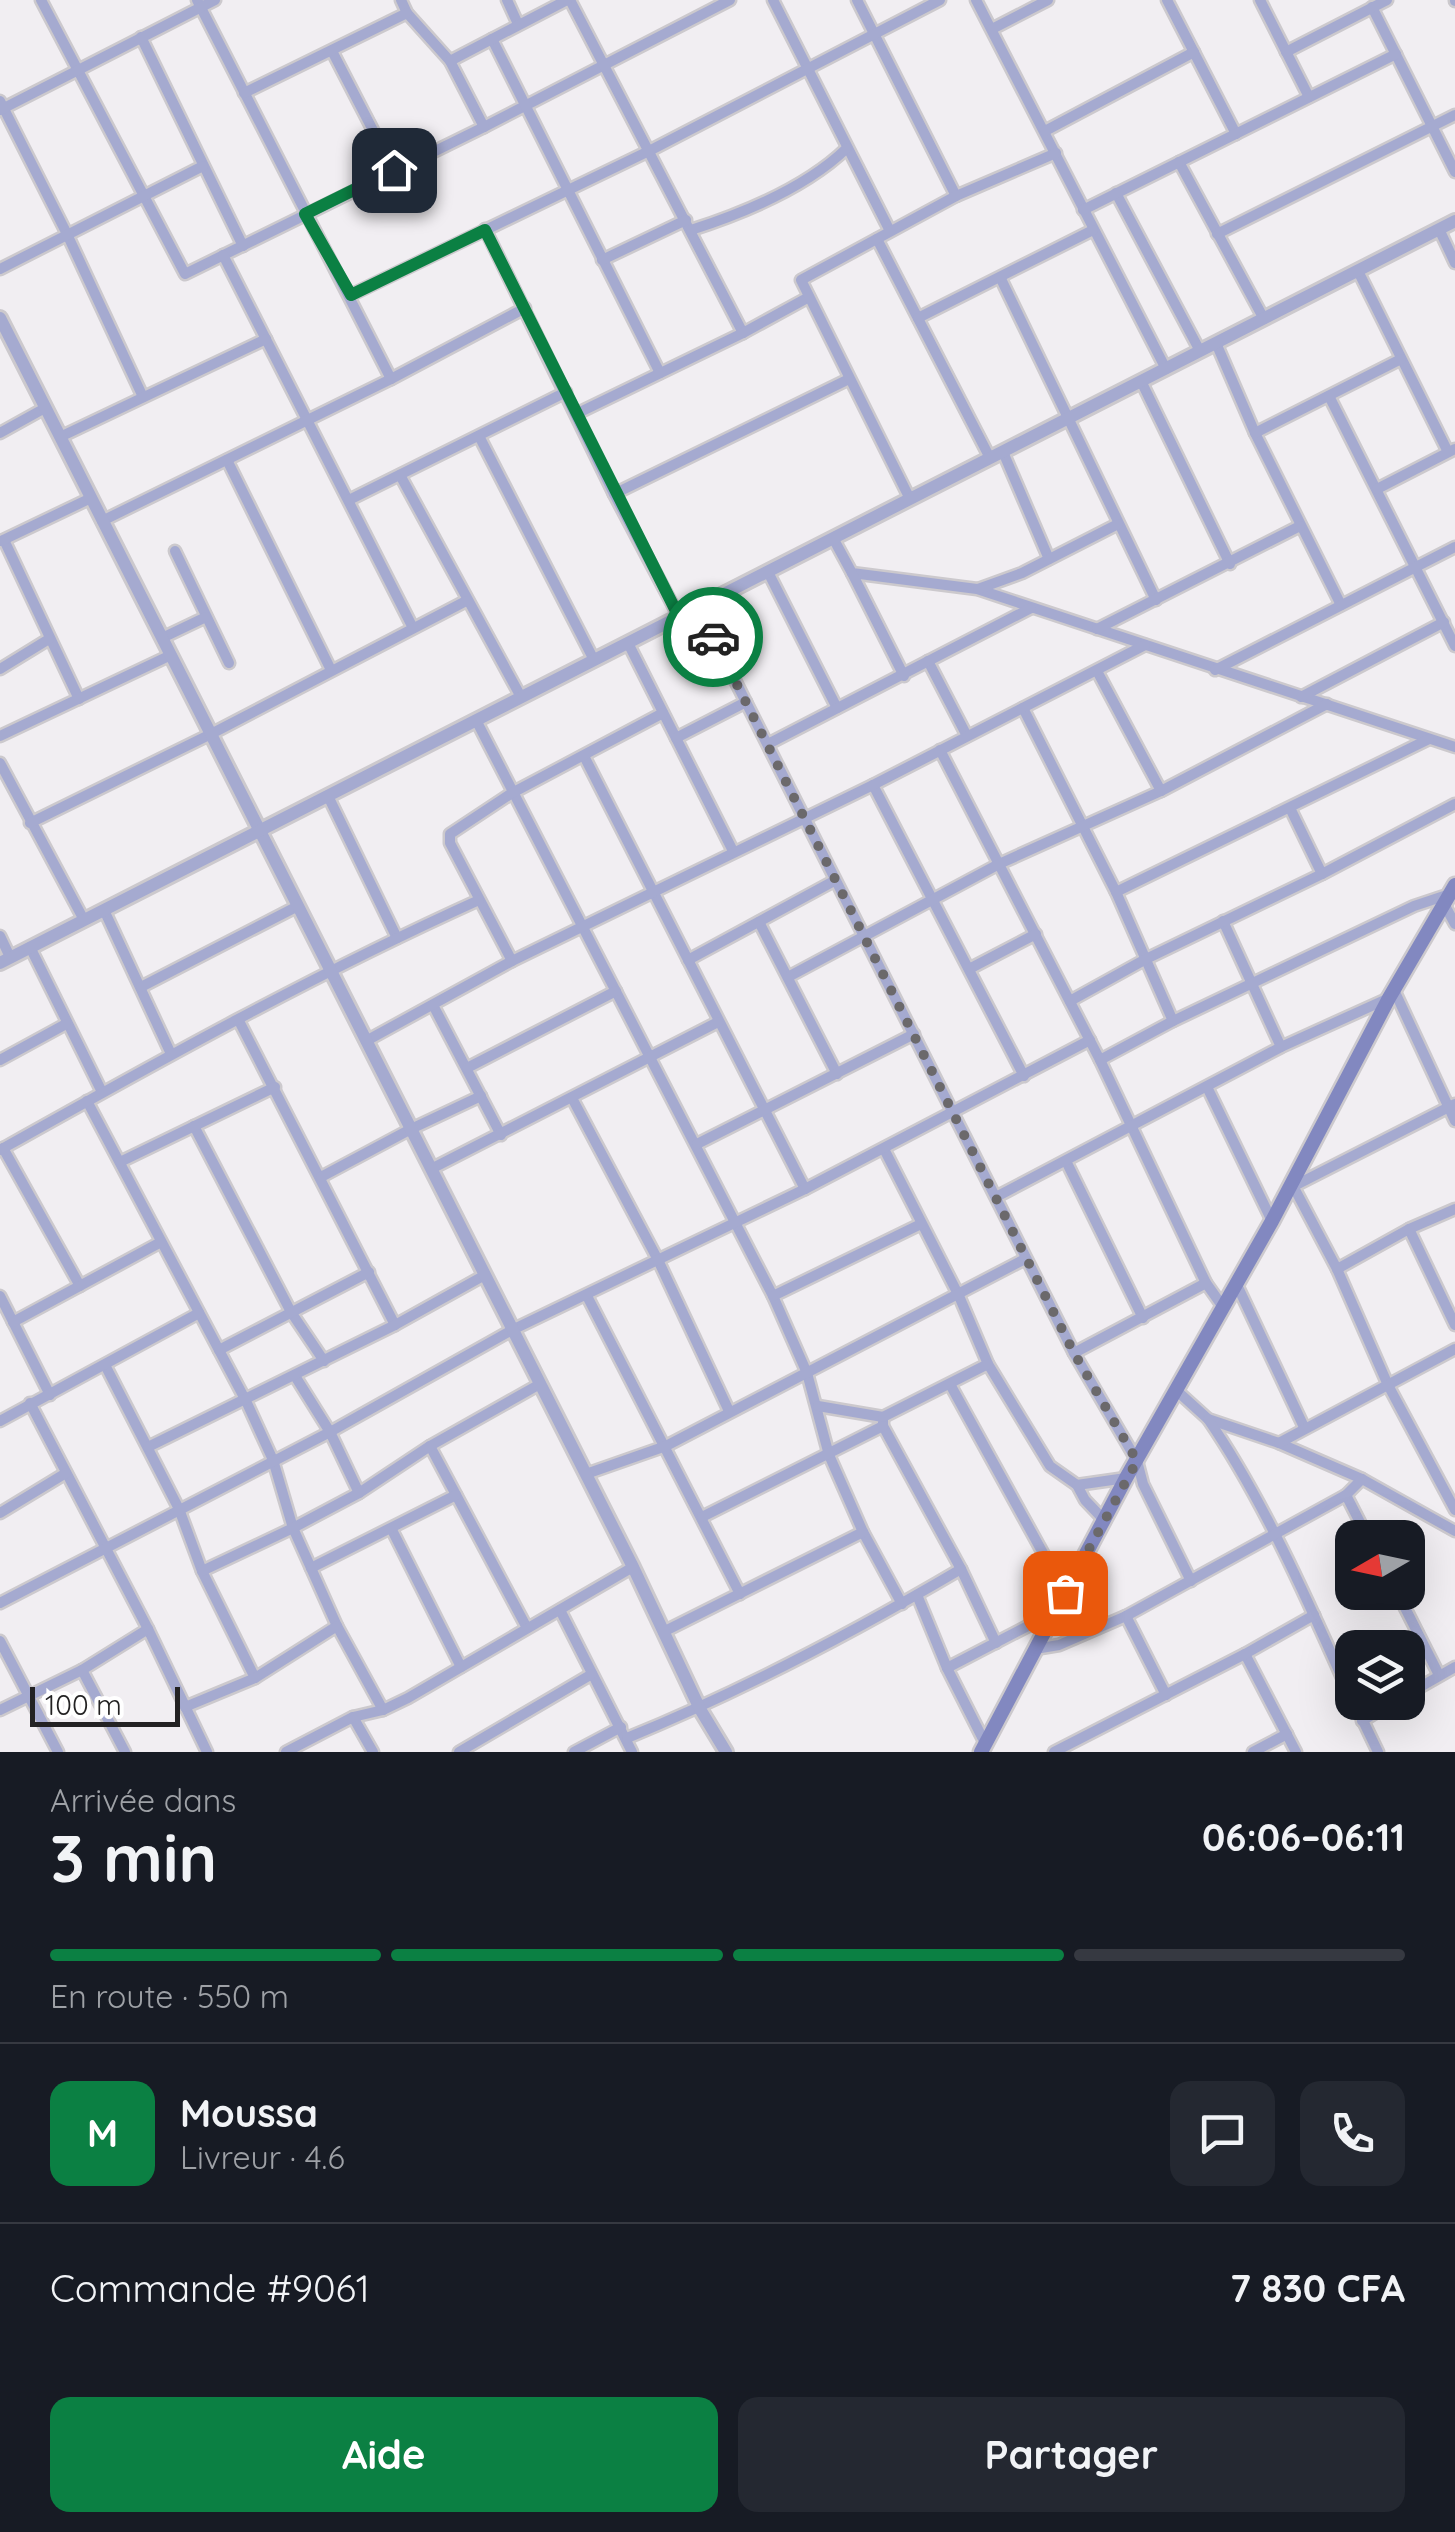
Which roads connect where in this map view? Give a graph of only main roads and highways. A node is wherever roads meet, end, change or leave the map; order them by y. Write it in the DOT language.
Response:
graph roads {
  1 [pos="1450,894"];
  2 [pos="983,1747"];
  1 -- 2 [label="main road"];
}
